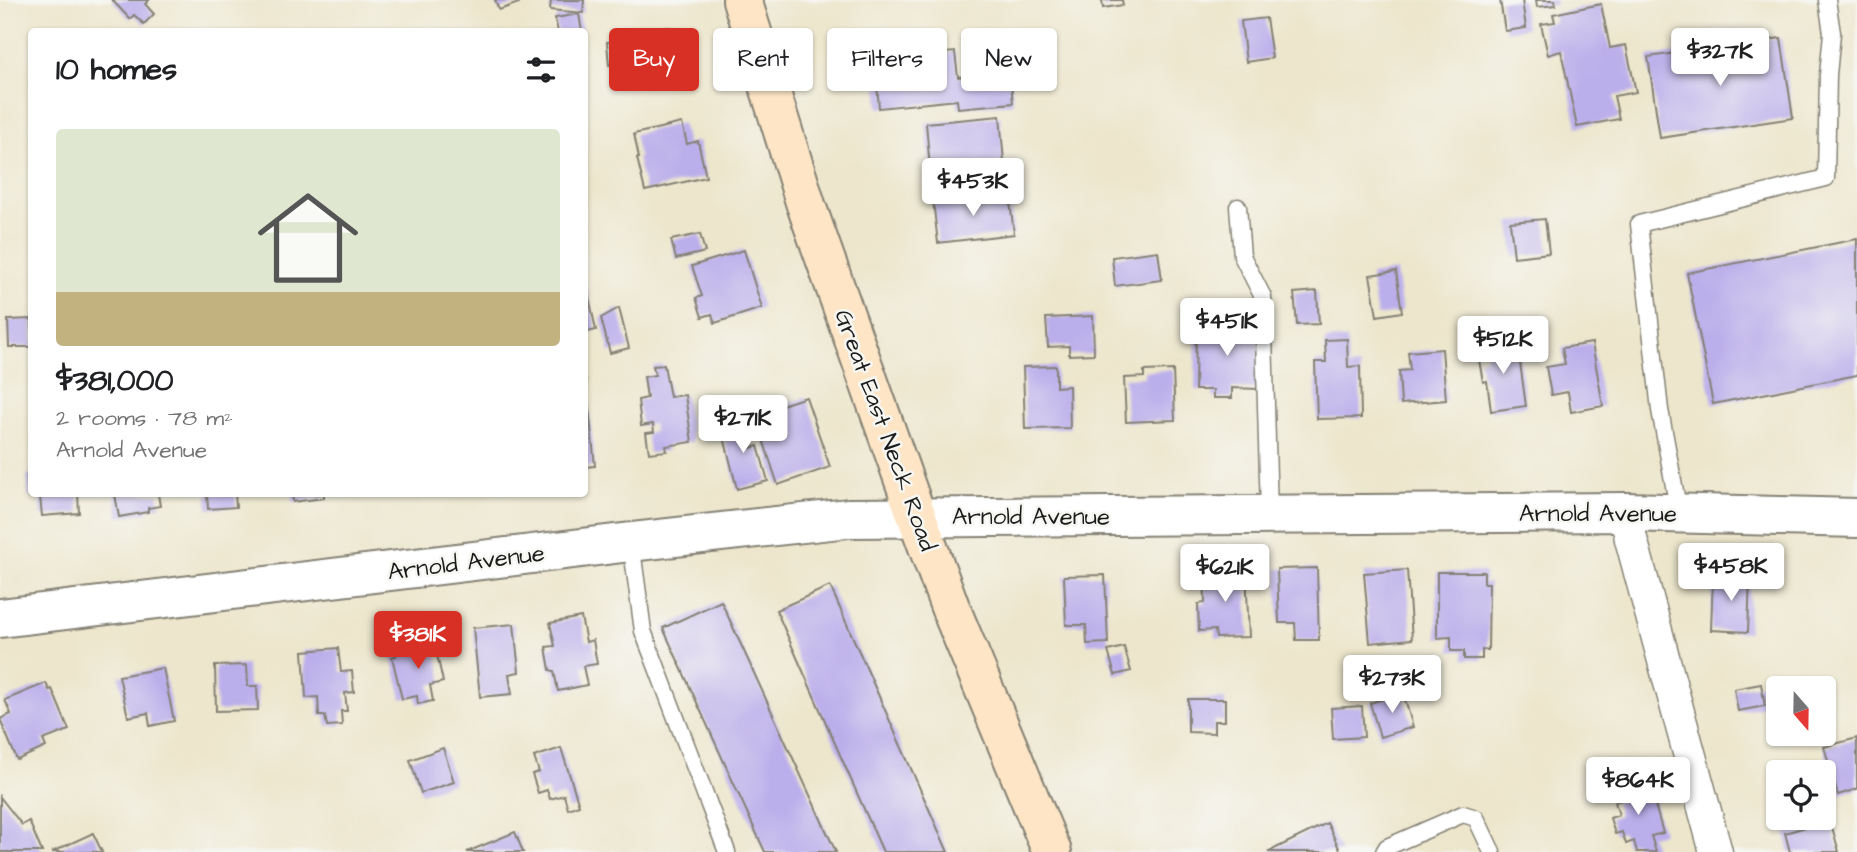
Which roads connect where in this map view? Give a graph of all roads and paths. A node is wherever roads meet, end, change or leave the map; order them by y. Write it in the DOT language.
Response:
graph roads {
  1 [pos="742,0"];
  2 [pos="1827,0"];
  3 [pos="1238,207"];
  4 [pos="1626,512"];
  5 [pos="1679,513"];
  6 [pos="1269,514"];
  7 [pos="917,517"];
  8 [pos="1857,518"];
  9 [pos="631,542"];
  10 [pos="0,618"];
  11 [pos="727,852"];
  12 [pos="1052,852"];
  13 [pos="1384,852"];
  14 [pos="1492,852"];
  15 [pos="1716,852"];
  1 -- 7 [label="main road, Great East Neck Road"];
  2 -- 5 [label="lane"];
  3 -- 6 [label="lane"];
  4 -- 5 [label="street, Arnold Avenue"];
  4 -- 6 [label="street, Arnold Avenue"];
  4 -- 15 [label="street"];
  5 -- 8 [label="street, Arnold Avenue"];
  6 -- 7 [label="street, Arnold Avenue"];
  7 -- 9 [label="street, Arnold Avenue"];
  7 -- 12 [label="main road, Great East Neck Road"];
  9 -- 10 [label="street, Arnold Avenue"];
  9 -- 11 [label="lane"];
  13 -- 14 [label="lane"];
}
